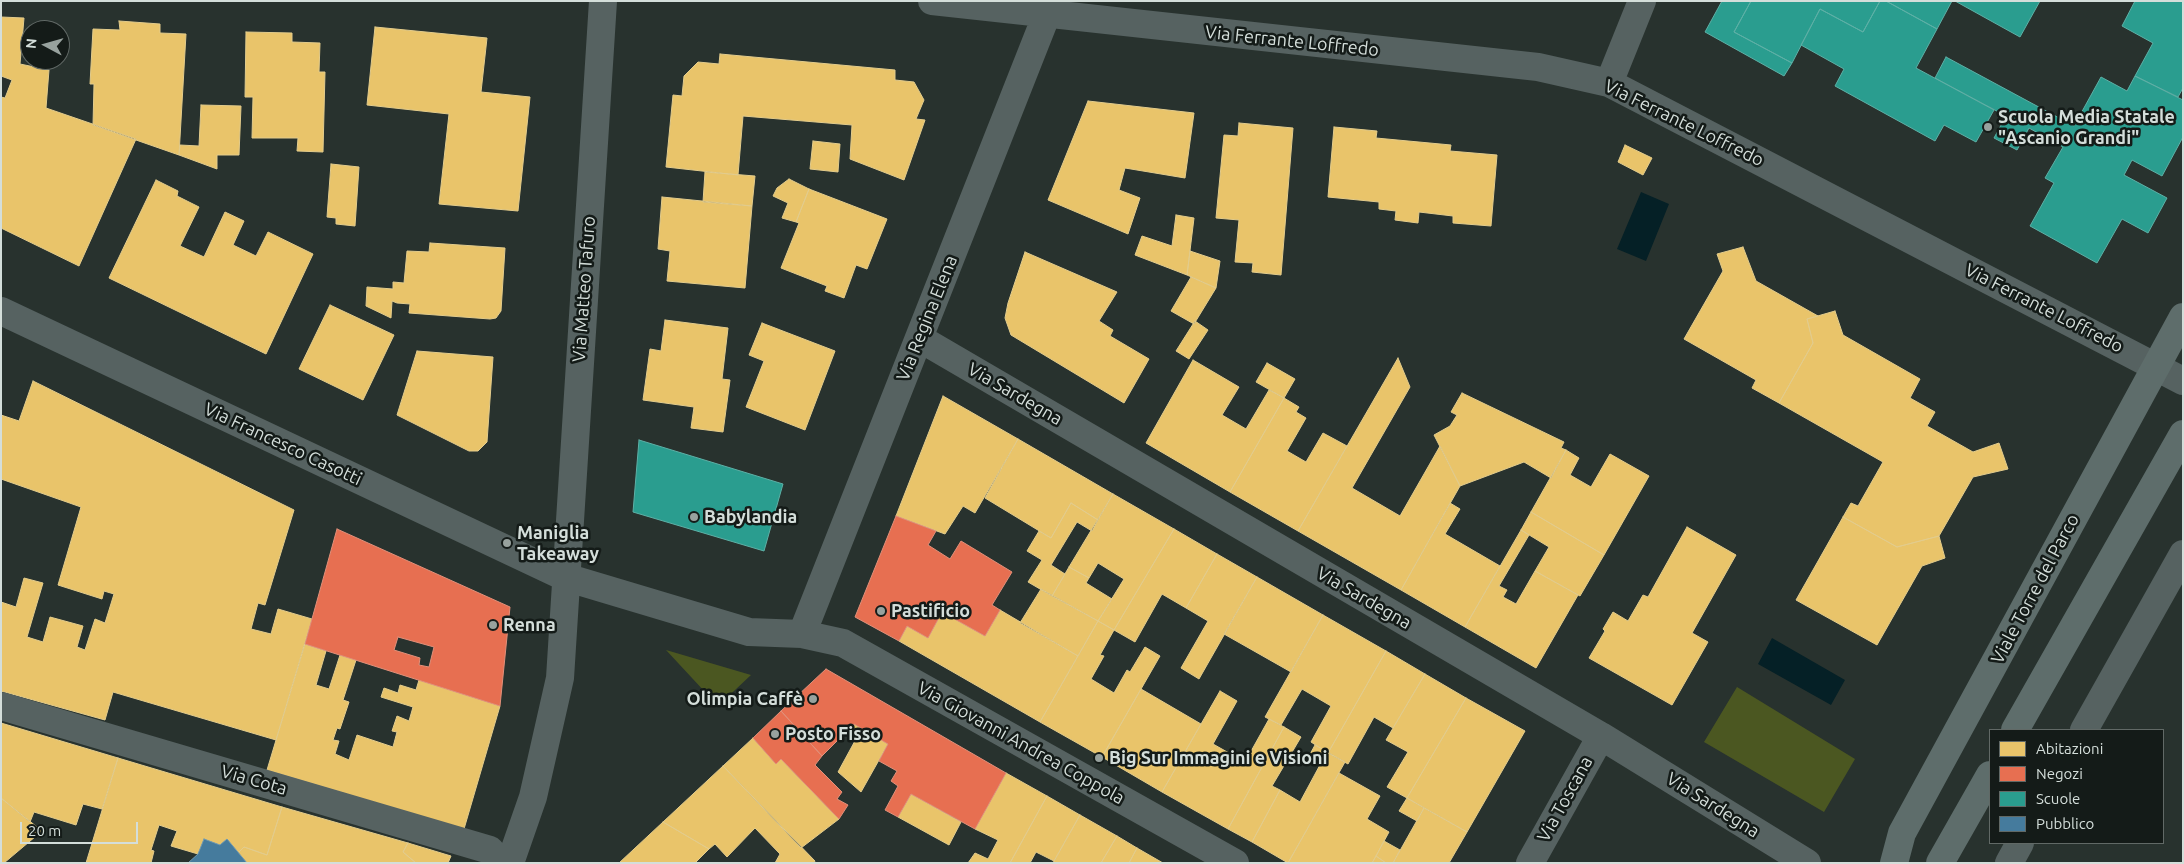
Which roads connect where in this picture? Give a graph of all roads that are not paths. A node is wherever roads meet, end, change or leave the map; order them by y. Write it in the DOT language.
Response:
graph roads {
  1 [pos="603,1"];
  2 [pos="932,1"];
  3 [pos="1642,1"];
  4 [pos="1050,8"];
  5 [pos="1609,83"];
  6 [pos="1,311"];
  7 [pos="2183,317"];
  8 [pos="919,338"];
  9 [pos="2156,365"];
  10 [pos="2183,381"];
  11 [pos="2183,434"];
  12 [pos="2183,554"];
  13 [pos="565,577"];
  14 [pos="802,634"];
  15 [pos="1,706"];
  16 [pos="2016,729"];
  17 [pos="2085,729"];
  18 [pos="1601,736"];
  19 [pos="1989,777"];
  20 [pos="2019,844"];
  21 [pos="501,863"];
  22 [pos="510,863"];
  23 [pos="1235,863"];
  24 [pos="1530,863"];
  25 [pos="1807,863"];
  26 [pos="1894,863"];
  27 [pos="1940,863"];
  28 [pos="2009,863"];
  1 -- 13 [label="street, Via Matteo Tafuro"];
  2 -- 4 [label="street, Via Ferrante Loffredo"];
  3 -- 5 [label="street"];
  4 -- 5 [label="street, Via Ferrante Loffredo"];
  4 -- 8 [label="street, Via Regina Elena"];
  5 -- 9 [label="street, Via Ferrante Loffredo"];
  6 -- 13 [label="street, Via Francesco Casotti"];
  7 -- 9 [label="street, Viale Torre del Parco"];
  8 -- 14 [label="street, Via Regina Elena"];
  8 -- 18 [label="street, Via Sardegna"];
  9 -- 10 [label="street, Via Ferrante Loffredo"];
  9 -- 26 [label="street, Viale Torre del Parco"];
  11 -- 16 [label="street"];
  12 -- 17 [label="street"];
  13 -- 14 [label="street, Via Francesco Casotti"];
  13 -- 22 [label="street, Via Matteo Tafuro"];
  14 -- 23 [label="street, Via Giovanni Andrea Coppola"];
  15 -- 21 [label="street, Via Cota"];
  18 -- 24 [label="street, Via Toscana"];
  18 -- 25 [label="street, Via Sardegna"];
  19 -- 27 [label="street"];
  20 -- 28 [label="street"];
}
